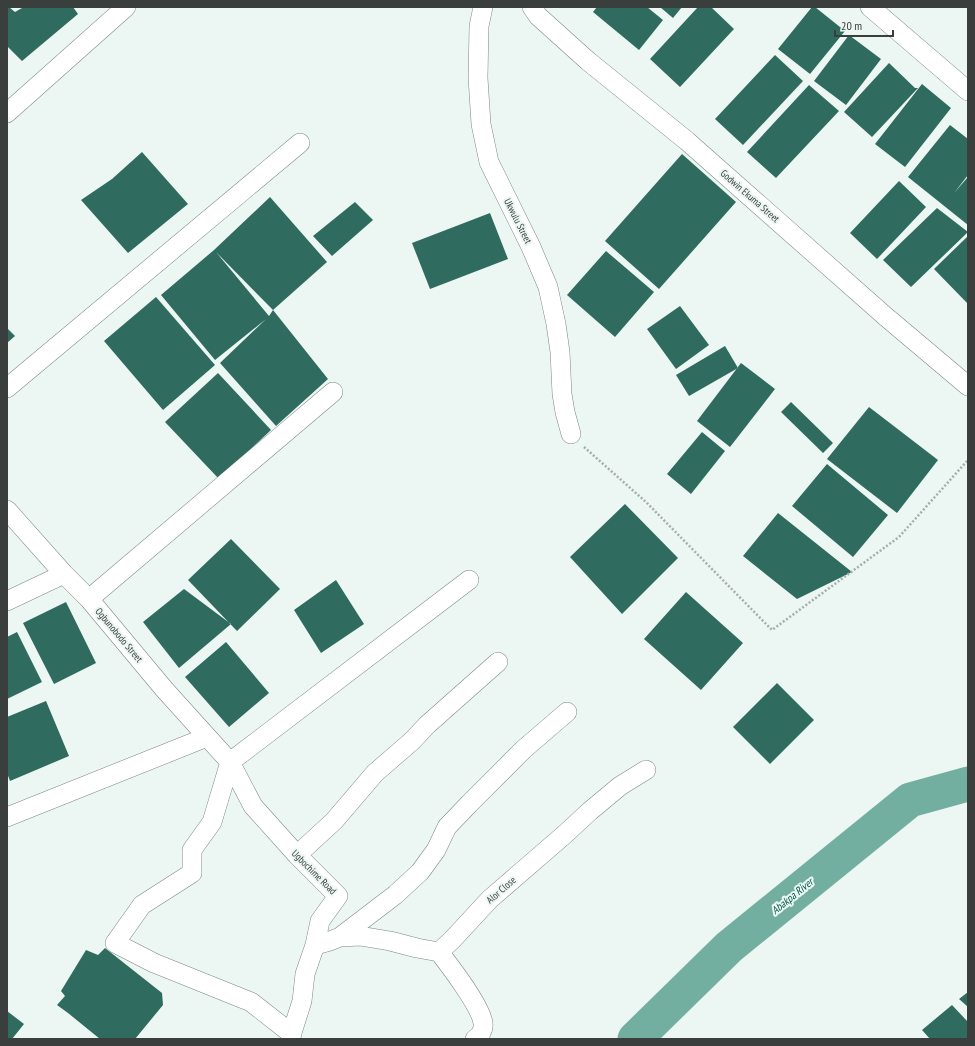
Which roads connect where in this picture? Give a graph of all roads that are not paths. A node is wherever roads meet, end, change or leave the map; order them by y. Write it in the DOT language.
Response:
graph roads {
  1 [pos="126,7"];
  2 [pos="483,7"];
  3 [pos="532,7"];
  4 [pos="870,7"];
  5 [pos="968,91"];
  6 [pos="7,113"];
  7 [pos="300,143"];
  8 [pos="968,386"];
  9 [pos="7,388"];
  10 [pos="333,392"];
  11 [pos="571,434"];
  12 [pos="7,510"];
  13 [pos="64,574"];
  14 [pos="469,580"];
  15 [pos="89,599"];
  16 [pos="7,601"];
  17 [pos="498,662"];
  18 [pos="567,712"];
  19 [pos="207,736"];
  20 [pos="230,762"];
  21 [pos="646,770"];
  22 [pos="7,818"];
  23 [pos="297,855"];
  24 [pos="340,937"];
  25 [pos="315,945"];
  26 [pos="439,952"];
  27 [pos="291,1037"];
  28 [pos="475,1039"];
  1 -- 6 [label="street"];
  2 -- 11 [label="street, Ukwulu Street"];
  3 -- 8 [label="street, Godwin Ekuma Street"];
  4 -- 5 [label="street"];
  7 -- 9 [label="street"];
  10 -- 15 [label="street"];
  12 -- 13 [label="street, Ogbunobodo Street"];
  13 -- 15 [label="street, Ogbunobodo Street"];
  13 -- 16 [label="street"];
  14 -- 20 [label="street"];
  15 -- 19 [label="street, Ogbunobodo Street"];
  17 -- 23 [label="street"];
  18 -- 24 [label="street"];
  19 -- 20 [label="street, Ogbunobodo Street"];
  19 -- 22 [label="street"];
  20 -- 23 [label="street, Ugbochime Road"];
  20 -- 27 [label="street"];
  21 -- 26 [label="street, Alor Close"];
  23 -- 25 [label="street, Ugbochime Road"];
  24 -- 25 [label="street"];
  24 -- 26 [label="street"];
  25 -- 27 [label="street, Ugbochime Road"];
  26 -- 28 [label="street"];
}
